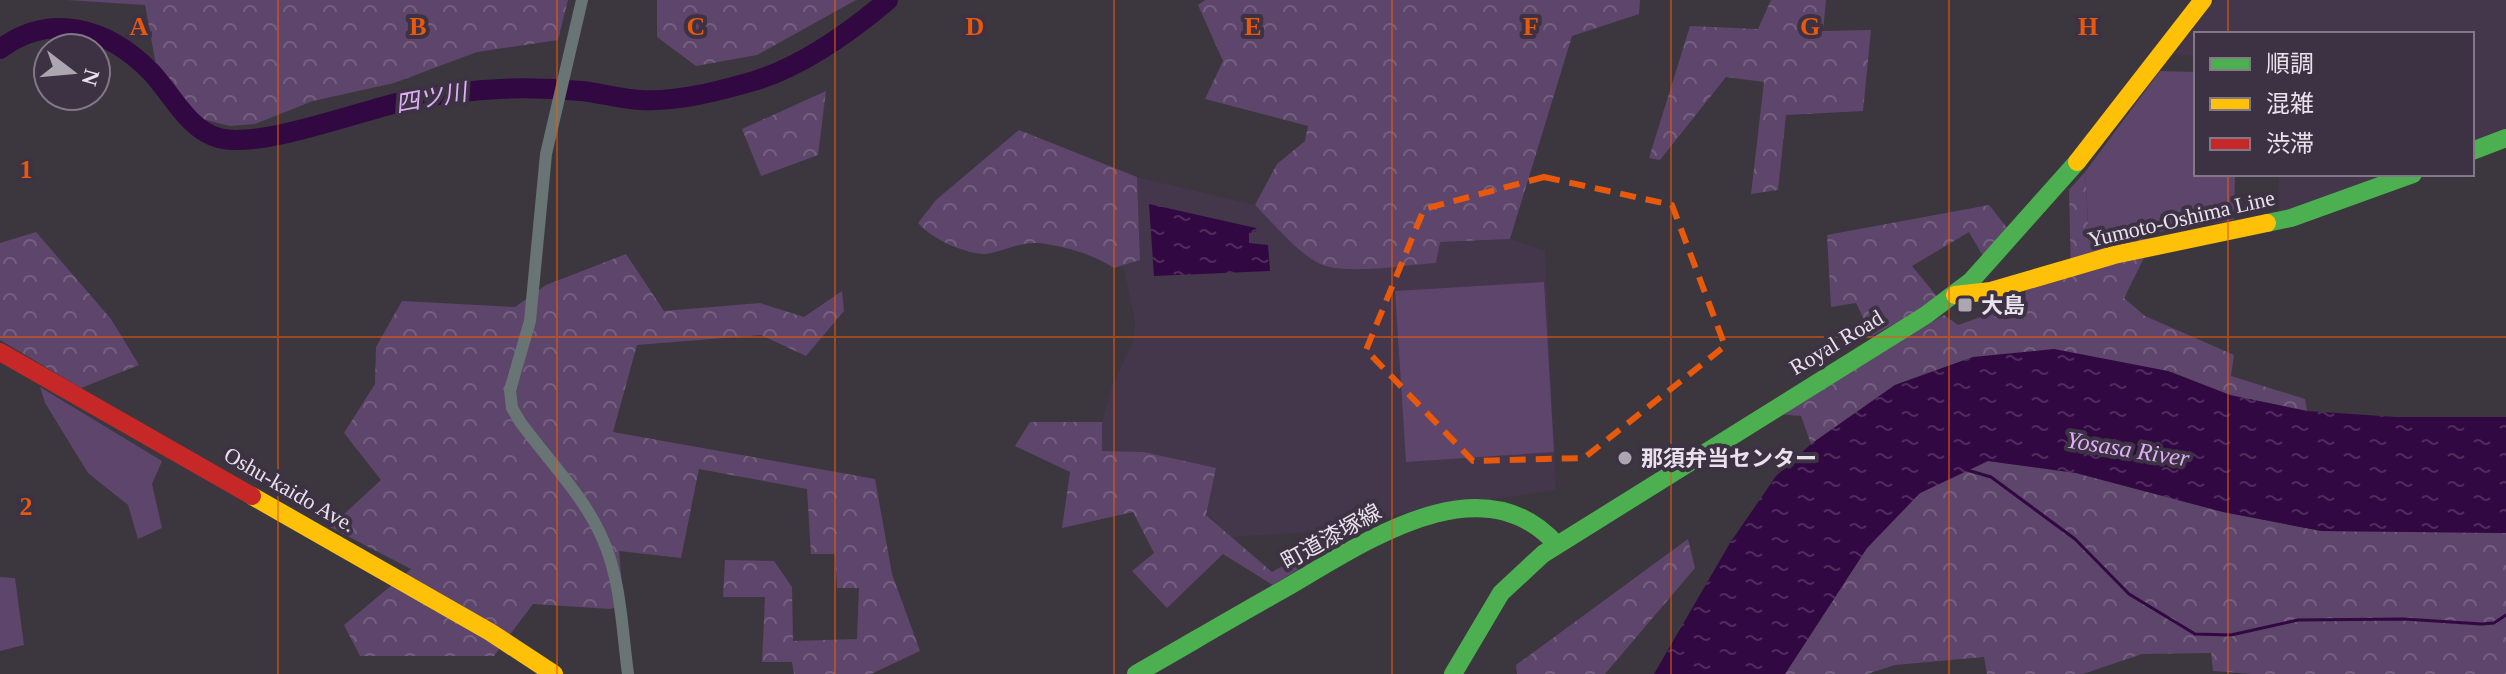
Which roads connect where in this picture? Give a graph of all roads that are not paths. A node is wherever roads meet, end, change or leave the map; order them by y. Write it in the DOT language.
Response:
graph roads {
  1 [pos="582,0"];
  2 [pos="2203,0"];
  3 [pos="2506,138"];
  4 [pos="2474,150"];
  5 [pos="2407,176"];
  6 [pos="1955,295"];
  7 [pos="0,352"];
  8 [pos="1557,545"];
  9 [pos="554,674"];
  10 [pos="628,674"];
  11 [pos="1136,674"];
  12 [pos="1453,674"];
  1 -- 10 [label="street"];
  2 -- 6 [label="main road, Royal Road"];
  3 -- 4 [label="main road"];
  5 -- 6 [label="main road, Yumoto-Oshima Line"];
  6 -- 8 [label="main road, Royal Road"];
  7 -- 9 [label="main road, Oshu-kaido Ave."];
  8 -- 11 [label="main road, 町道漆塚線"];
  8 -- 12 [label="main road, Royal Road"];
}
